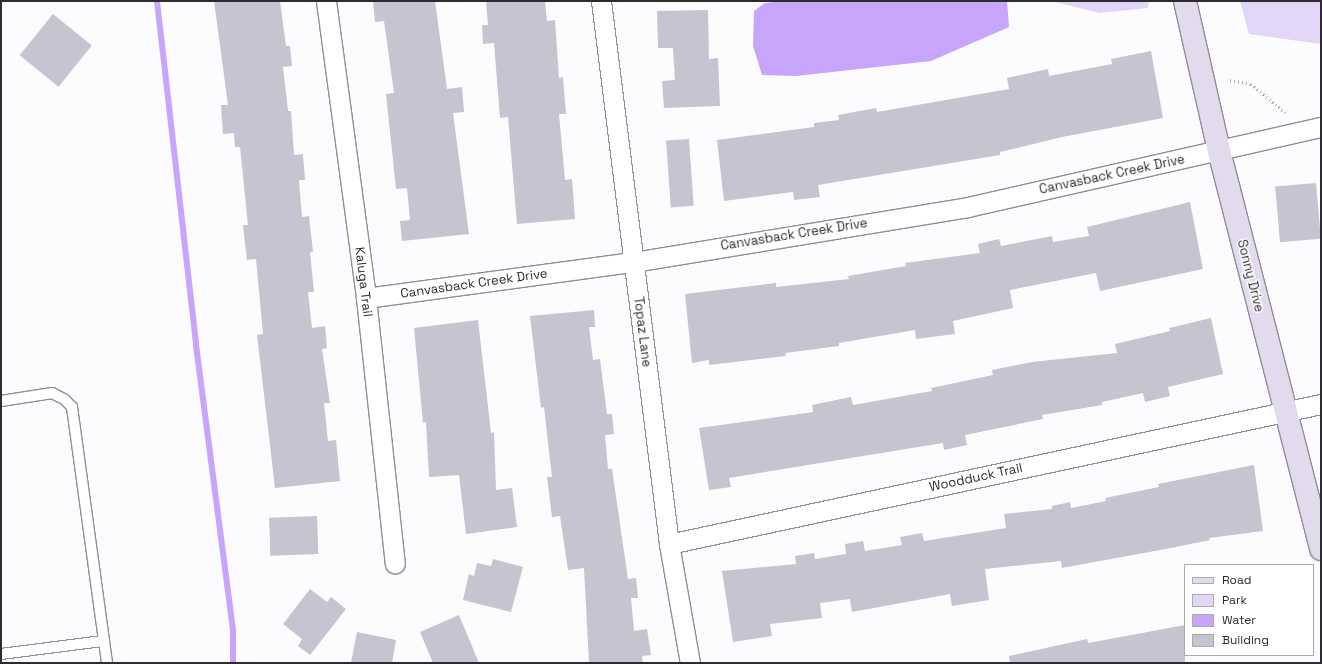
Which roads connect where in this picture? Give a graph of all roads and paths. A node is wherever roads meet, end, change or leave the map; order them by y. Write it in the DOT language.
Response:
graph roads {
  1 [pos="326,1"];
  2 [pos="601,1"];
  3 [pos="1185,1"];
  4 [pos="1230,80"];
  5 [pos="1287,114"];
  6 [pos="1321,127"];
  7 [pos="1219,151"];
  8 [pos="633,262"];
  9 [pos="366,298"];
  10 [pos="1,401"];
  11 [pos="1321,404"];
  12 [pos="1284,412"];
  13 [pos="669,544"];
  14 [pos="1321,549"];
  15 [pos="395,563"];
  16 [pos="103,642"];
  17 [pos="1,654"];
  18 [pos="107,663"];
  19 [pos="690,663"];
  1 -- 9 [label="street, Kaluga Trail"];
  2 -- 8 [label="street, Topaz Lane"];
  3 -- 7 [label="street, Sonny Drive"];
  4 -- 5 [label="path"];
  6 -- 7 [label="street, Canvasback Creek Drive"];
  7 -- 8 [label="street, Canvasback Creek Drive"];
  7 -- 12 [label="street, Sonny Drive"];
  8 -- 9 [label="street, Canvasback Creek Drive"];
  8 -- 13 [label="street, Topaz Lane"];
  9 -- 15 [label="street, Kaluga Trail"];
  10 -- 16 [label="lane"];
  11 -- 12 [label="street, Woodduck Trail"];
  12 -- 13 [label="street, Woodduck Trail"];
  12 -- 14 [label="street, Sonny Drive"];
  13 -- 19 [label="street, Topaz Lane"];
  16 -- 17 [label="lane"];
  16 -- 18 [label="lane"];
}
